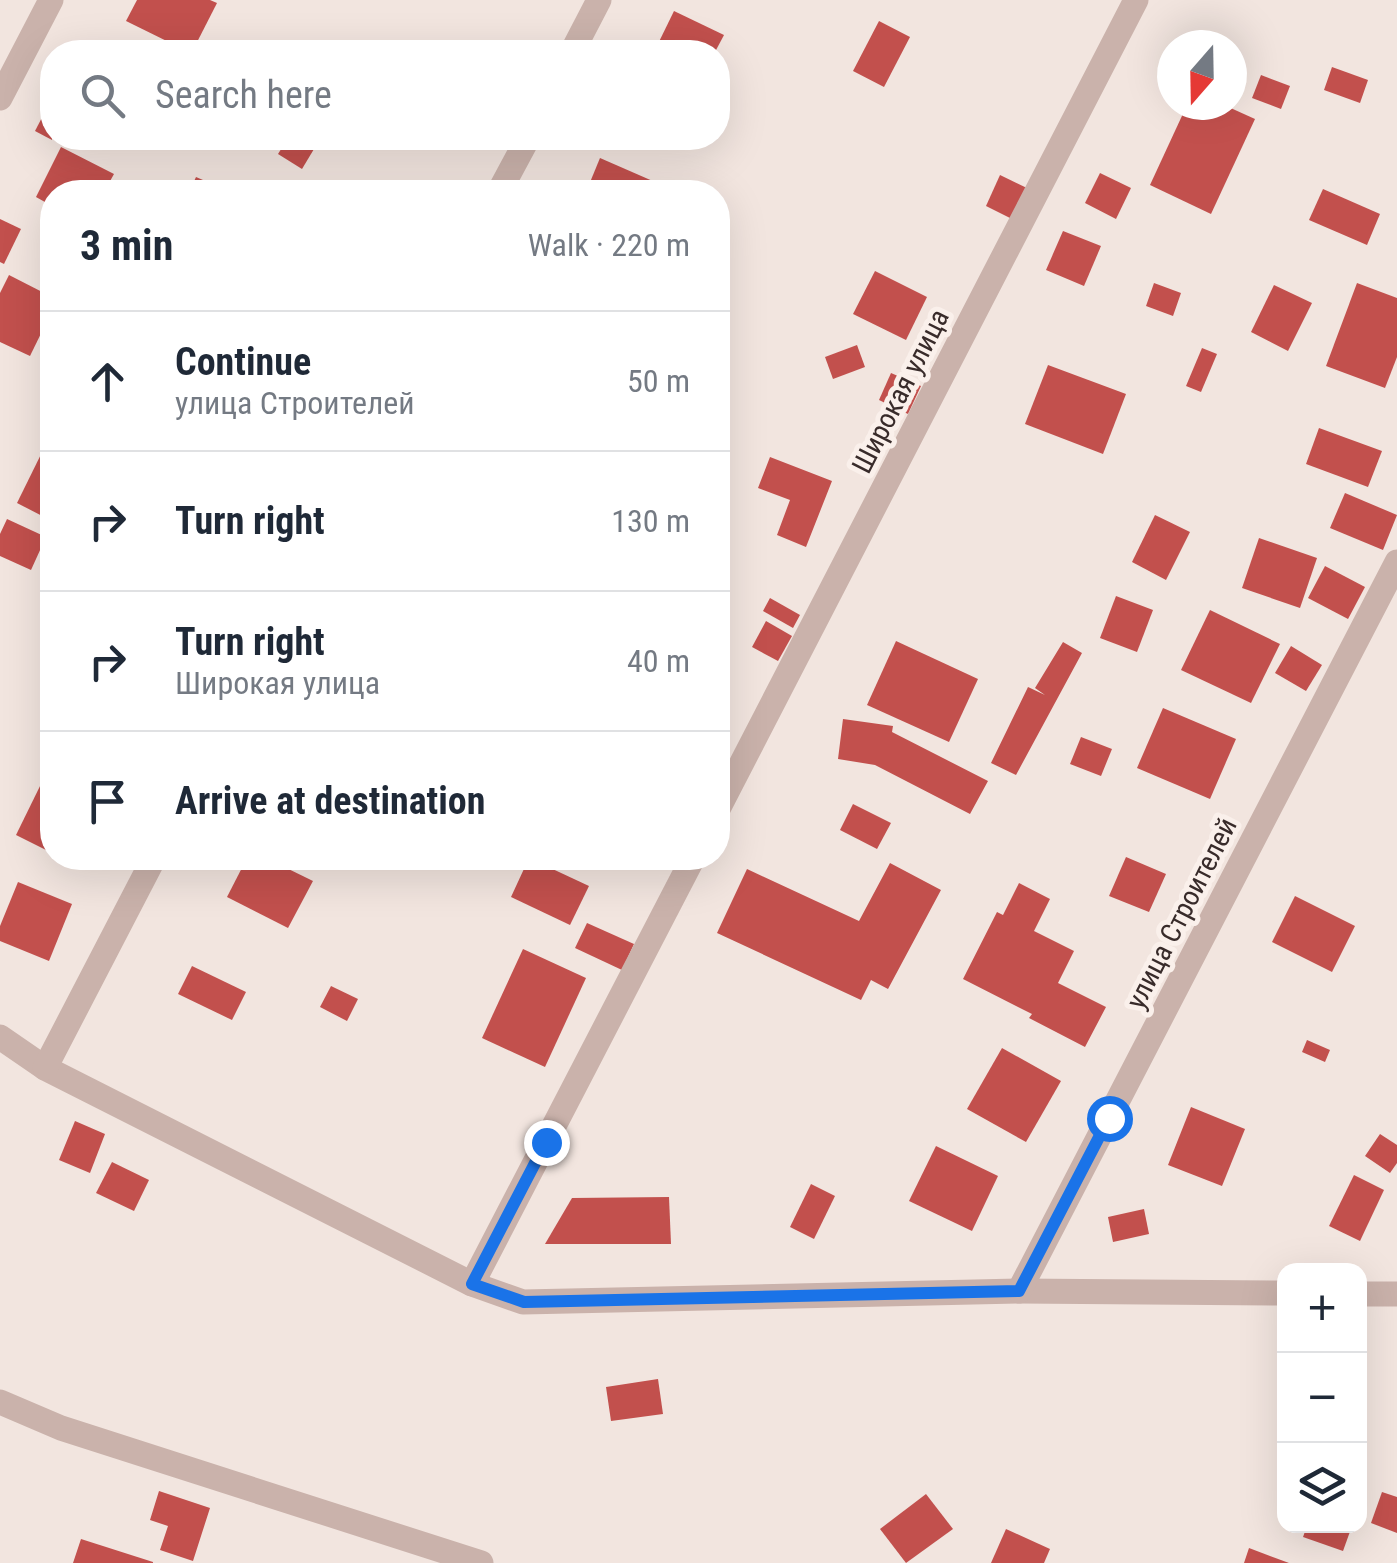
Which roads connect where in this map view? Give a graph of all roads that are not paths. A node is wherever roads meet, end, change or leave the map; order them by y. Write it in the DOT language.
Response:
graph roads {
  1 [pos="51,0"];
  2 [pos="599,0"];
  3 [pos="1136,0"];
  4 [pos="578,40"];
  5 [pos="0,98"];
  6 [pos="522,150"];
  7 [pos="505,180"];
  8 [pos="1397,562"];
  9 [pos="730,786"];
  10 [pos="148,870"];
  11 [pos="686,870"];
  12 [pos="0,1037"];
  13 [pos="44,1068"];
  14 [pos="472,1284"];
  15 [pos="1019,1291"];
  16 [pos="1277,1293"];
  17 [pos="1367,1294"];
  18 [pos="1397,1294"];
  19 [pos="0,1402"];
  20 [pos="482,1563"];
  1 -- 5 [label="street"];
  2 -- 4 [label="street"];
  3 -- 9 [label="street, Широкая улица"];
  6 -- 7 [label="street"];
  8 -- 15 [label="street, улица Строителей"];
  10 -- 13 [label="street"];
  11 -- 14 [label="street"];
  12 -- 13 [label="street"];
  13 -- 14 [label="street"];
  14 -- 15 [label="street"];
  15 -- 16 [label="street"];
  17 -- 18 [label="street"];
  19 -- 20 [label="street"];
}
